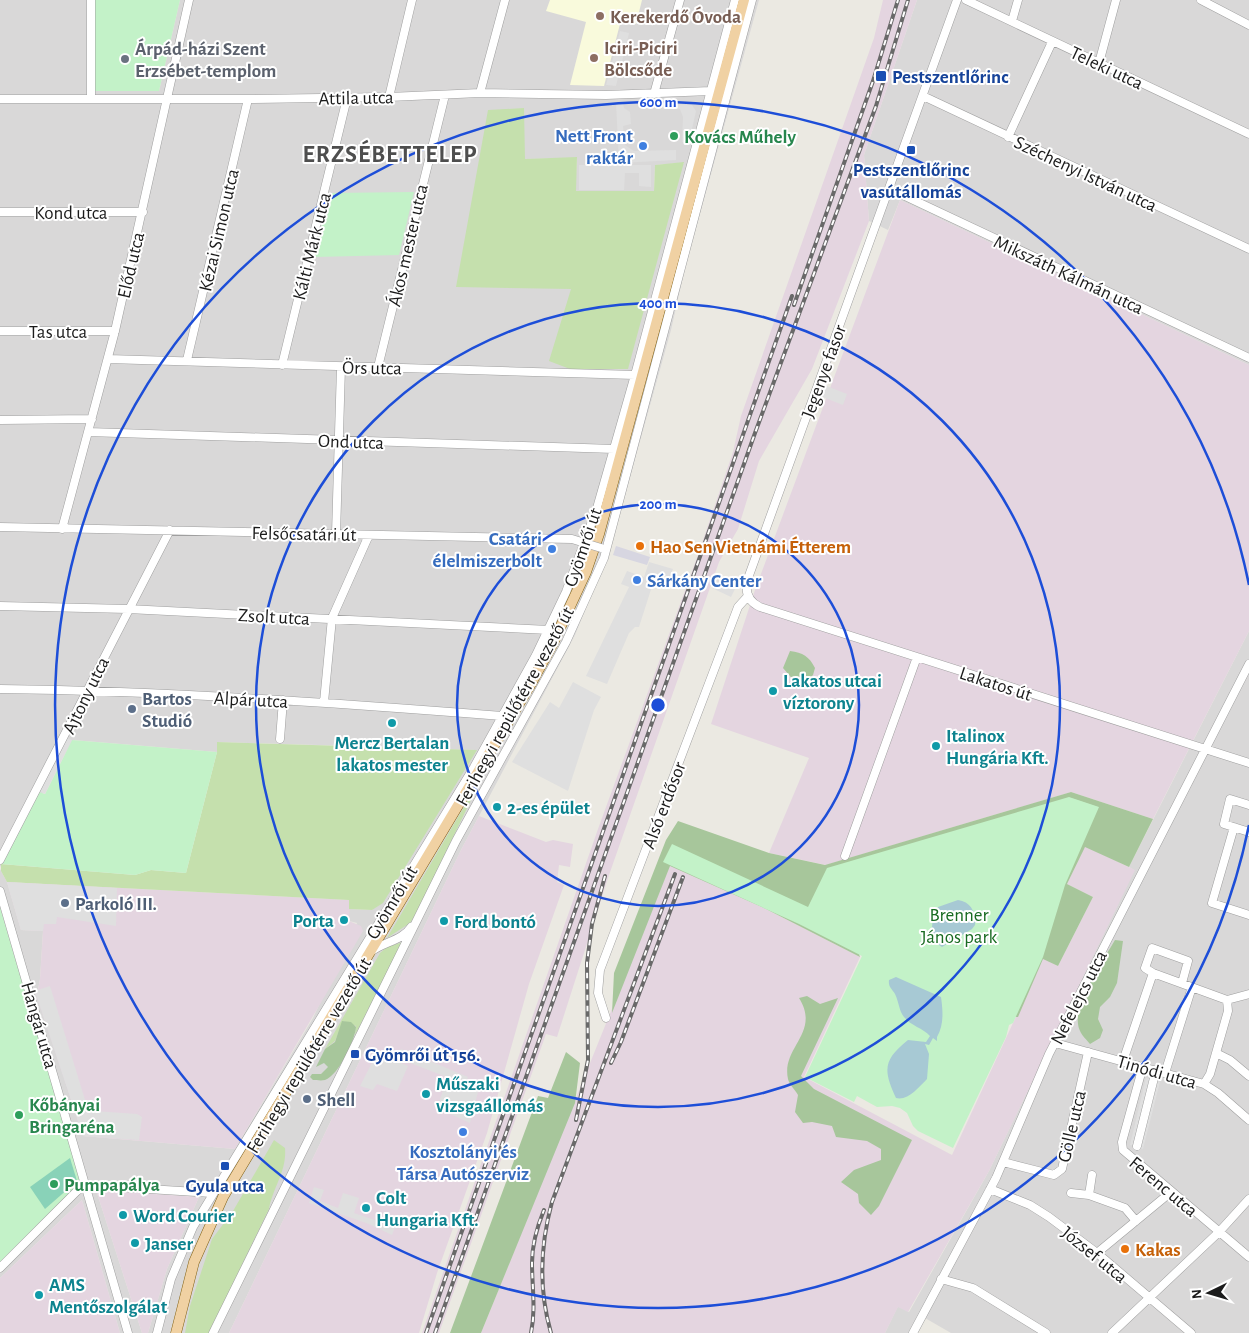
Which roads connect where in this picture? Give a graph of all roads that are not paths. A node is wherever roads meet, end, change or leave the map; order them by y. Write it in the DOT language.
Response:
graph roads {
  1 [pos="91,0"];
  2 [pos="189,0"];
  3 [pos="412,0"];
  4 [pos="504,0"];
  5 [pos="680,0"];
  6 [pos="735,0"];
  7 [pos="744,0"];
  8 [pos="752,0"];
  9 [pos="957,0"];
  10 [pos="966,0"];
  11 [pos="1018,0"];
  12 [pos="1116,0"];
  13 [pos="1201,0"];
  14 [pos="1012,21"];
  15 [pos="1249,25"];
  16 [pos="1052,42"];
  17 [pos="1099,63"];
  18 [pos="711,91"];
  19 [pos="480,93"];
  20 [pos="654,94"];
  21 [pos="444,95"];
  22 [pos="923,96"];
  23 [pos="389,97"];
  24 [pos="91,98"];
  25 [pos="168,98"];
  26 [pos="347,98"];
  27 [pos="0,99"];
  28 [pos="248,99"];
  29 [pos="1249,134"];
  30 [pos="1008,136"];
  31 [pos="890,189"];
  32 [pos="0,212"];
  33 [pos="143,212"];
  34 [pos="1249,249"];
  35 [pos="0,331"];
  36 [pos="115,331"];
  37 [pos="1249,358"];
  38 [pos="108,359"];
  39 [pos="187,360"];
  40 [pos="282,365"];
  41 [pos="341,367"];
  42 [pos="378,367"];
  43 [pos="635,375"];
  44 [pos="92,419"];
  45 [pos="0,420"];
  46 [pos="88,432"];
  47 [pos="338,440"];
  48 [pos="614,448"];
  49 [pos="0,527"];
  50 [pos="62,528"];
  51 [pos="170,530"];
  52 [pos="336,534"];
  53 [pos="369,534"];
  54 [pos="586,543"];
  55 [pos="604,549"];
  56 [pos="748,596"];
  57 [pos="0,606"];
  58 [pos="128,609"];
  59 [pos="332,618"];
  60 [pos="549,630"];
  61 [pos="917,657"];
  62 [pos="1249,664"];
  63 [pos="0,689"];
  64 [pos="88,691"];
  65 [pos="284,700"];
  66 [pos="324,702"];
  67 [pos="502,716"];
  68 [pos="280,739"];
  69 [pos="1206,749"];
  70 [pos="1249,763"];
  71 [pos="1249,805"];
  72 [pos="1234,827"];
  73 [pos="1249,832"];
  74 [pos="845,856"];
  75 [pos="0,860"];
  76 [pos="0,891"];
  77 [pos="421,912"];
  78 [pos="1249,915"];
  79 [pos="368,953"];
  80 [pos="1153,973"];
  81 [pos="1182,984"];
  82 [pos="1192,987"];
  83 [pos="1249,994"];
  84 [pos="1227,1000"];
  85 [pos="606,1018"];
  86 [pos="1055,1042"];
  87 [pos="1088,1052"];
  88 [pos="1216,1053"];
  89 [pos="1123,1061"];
  90 [pos="1142,1066"];
  91 [pos="1156,1070"];
  92 [pos="1165,1072"];
  93 [pos="1249,1076"];
  94 [pos="1204,1084"];
  95 [pos="1249,1120"];
  96 [pos="1137,1146"];
  97 [pos="1003,1162"];
  98 [pos="1092,1175"];
  99 [pos="86,1185"];
  100 [pos="990,1189"];
  101 [pos="1171,1192"];
  102 [pos="1071,1193"];
  103 [pos="212,1194"];
  104 [pos="1089,1196"];
  105 [pos="1249,1199"];
  106 [pos="1136,1221"];
  107 [pos="1219,1232"];
  108 [pos="1097,1254"];
  109 [pos="1249,1257"];
  110 [pos="0,1268"];
  111 [pos="941,1280"];
  112 [pos="1149,1297"];
  113 [pos="128,1333"];
  114 [pos="157,1333"];
  115 [pos="176,1333"];
  116 [pos="213,1333"];
  117 [pos="913,1333"];
  118 [pos="1046,1333"];
  119 [pos="1112,1333"];
  120 [pos="1191,1333"];
  1 -- 24 [label="street"];
  2 -- 25 [label="street, Előd utca"];
  3 -- 23 [label="street"];
  4 -- 19 [label="street"];
  5 -- 20 [label="street"];
  6 -- 18 [label="street, Gyömrői út"];
  7 -- 79 [label="main road, Ferihegyi repülőtérre vezető út"];
  8 -- 55 [label="street, Gyömrői út"];
  9 -- 22 [label="street, Jegenye fasor"];
  10 -- 14 [label="street, Teleki utca"];
  11 -- 14 [label="street"];
  12 -- 17 [label="street"];
  13 -- 15 [label="street"];
  14 -- 16 [label="street, Teleki utca"];
  16 -- 17 [label="street, Teleki utca"];
  16 -- 30 [label="street"];
  17 -- 29 [label="street, Teleki utca"];
  18 -- 20 [label="street, Attila utca"];
  18 -- 43 [label="street, Gyömrői út"];
  19 -- 20 [label="street, Attila utca"];
  19 -- 21 [label="street, Attila utca"];
  21 -- 23 [label="street, Attila utca"];
  21 -- 42 [label="street, Ákos mester utca"];
  22 -- 30 [label="street, Széchenyi István utca"];
  22 -- 31 [label="street, Jegenye fasor"];
  23 -- 26 [label="street, Attila utca"];
  24 -- 25 [label="street, Attila utca"];
  24 -- 27 [label="street, Attila utca"];
  25 -- 28 [label="street, Attila utca"];
  25 -- 33 [label="street, Előd utca"];
  26 -- 28 [label="street, Attila utca"];
  26 -- 40 [label="street, Kálti Márk utca"];
  28 -- 39 [label="street, Kézai Simon utca"];
  30 -- 34 [label="street, Széchenyi István utca"];
  31 -- 37 [label="street, Mikszáth Kálmán utca"];
  31 -- 56 [label="street, Jegenye fasor"];
  32 -- 33 [label="street, Kond utca"];
  33 -- 36 [label="street, Előd utca"];
  35 -- 36 [label="street, Tas utca"];
  36 -- 38 [label="street, Előd utca"];
  38 -- 39 [label="street, Örs utca"];
  38 -- 44 [label="street, Előd utca"];
  39 -- 40 [label="street, Örs utca"];
  40 -- 41 [label="street, Örs utca"];
  41 -- 42 [label="street, Örs utca"];
  41 -- 47 [label="street"];
  42 -- 43 [label="street, Örs utca"];
  43 -- 48 [label="street, Gyömrői út"];
  44 -- 45 [label="street"];
  44 -- 46 [label="street, Előd utca"];
  46 -- 47 [label="street, Ond utca"];
  46 -- 50 [label="street, Előd utca"];
  47 -- 48 [label="street, Ond utca"];
  47 -- 52 [label="street"];
  48 -- 54 [label="street, Gyömrői út"];
  49 -- 50 [label="street, Felsőcsatári út"];
  50 -- 51 [label="street, Felsőcsatári út"];
  51 -- 52 [label="street, Felsőcsatári út"];
  51 -- 58 [label="street, Ajtony utca"];
  52 -- 53 [label="street, Felsőcsatári út"];
  53 -- 54 [label="street, Felsőcsatári út"];
  53 -- 59 [label="street"];
  54 -- 55 [label="street, Felsőcsatári út, bridge"];
  54 -- 60 [label="street, Gyömrői út"];
  55 -- 77 [label="street, Gyömrői út"];
  56 -- 61 [label="street, Lakatos út"];
  56 -- 85 [label="street, Alsó erdősor"];
  57 -- 58 [label="street, Zsolt utca"];
  58 -- 59 [label="street, Zsolt utca"];
  58 -- 64 [label="street, Ajtony utca"];
  59 -- 60 [label="street, Zsolt utca"];
  59 -- 66 [label="street"];
  60 -- 67 [label="street, Gyömrői út"];
  61 -- 69 [label="street, Lakatos út"];
  61 -- 74 [label="street"];
  62 -- 69 [label="street, Nefelejcs utca"];
  63 -- 64 [label="street, Alpár utca"];
  64 -- 65 [label="street, Alpár utca"];
  64 -- 75 [label="street, Ajtony utca"];
  65 -- 66 [label="street, Alpár utca"];
  65 -- 68 [label="street"];
  66 -- 67 [label="street, Alpár utca"];
  67 -- 103 [label="street, Gyömrői út"];
  69 -- 70 [label="street, Lakatos út"];
  69 -- 86 [label="street, Nefelejcs utca"];
  71 -- 72 [label="street"];
  72 -- 73 [label="street"];
  72 -- 78 [label="street"];
  76 -- 99 [label="street, Hangár utca"];
  77 -- 79 [label="street, Gyömrői út"];
  77 -- 116 [label="street, Gyömrői út"];
  79 -- 115 [label="main road, Ferihegyi repülőtérre vezető út"];
  80 -- 81 [label="street"];
  80 -- 81 [label="street"];
  80 -- 89 [label="street"];
  81 -- 82 [label="street"];
  82 -- 84 [label="street"];
  82 -- 92 [label="street"];
  83 -- 84 [label="street"];
  84 -- 88 [label="street"];
  86 -- 87 [label="street, Tinódi utca"];
  86 -- 97 [label="street, Nefelejcs utca"];
  87 -- 89 [label="street, Tinódi utca"];
  87 -- 97 [label="street, Gölle utca"];
  88 -- 93 [label="street"];
  88 -- 94 [label="street"];
  89 -- 90 [label="street, Tinódi utca"];
  90 -- 91 [label="street, Tinódi utca"];
  90 -- 101 [label="street, Ferenc utca"];
  91 -- 92 [label="street, Tinódi utca"];
  91 -- 96 [label="street"];
  92 -- 94 [label="street, Tinódi utca"];
  94 -- 95 [label="street, Tinódi utca"];
  97 -- 100 [label="street, Nefelejcs utca"];
  98 -- 104 [label="street"];
  99 -- 103 [label="street"];
  99 -- 110 [label="street"];
  99 -- 113 [label="street, Hangár utca"];
  100 -- 108 [label="street, József utca"];
  100 -- 111 [label="street, Nefelejcs utca"];
  101 -- 106 [label="street"];
  101 -- 107 [label="street, Ferenc utca"];
  102 -- 104 [label="street"];
  103 -- 114 [label="street, Gyömrői út"];
  104 -- 106 [label="street"];
  105 -- 107 [label="street"];
  106 -- 108 [label="street"];
  107 -- 109 [label="street, Ferenc utca"];
  107 -- 112 [label="street"];
  108 -- 112 [label="street, József utca"];
  111 -- 117 [label="street, Nefelejcs utca"];
  111 -- 118 [label="street"];
  112 -- 119 [label="street"];
  112 -- 120 [label="street, József utca"];
}
